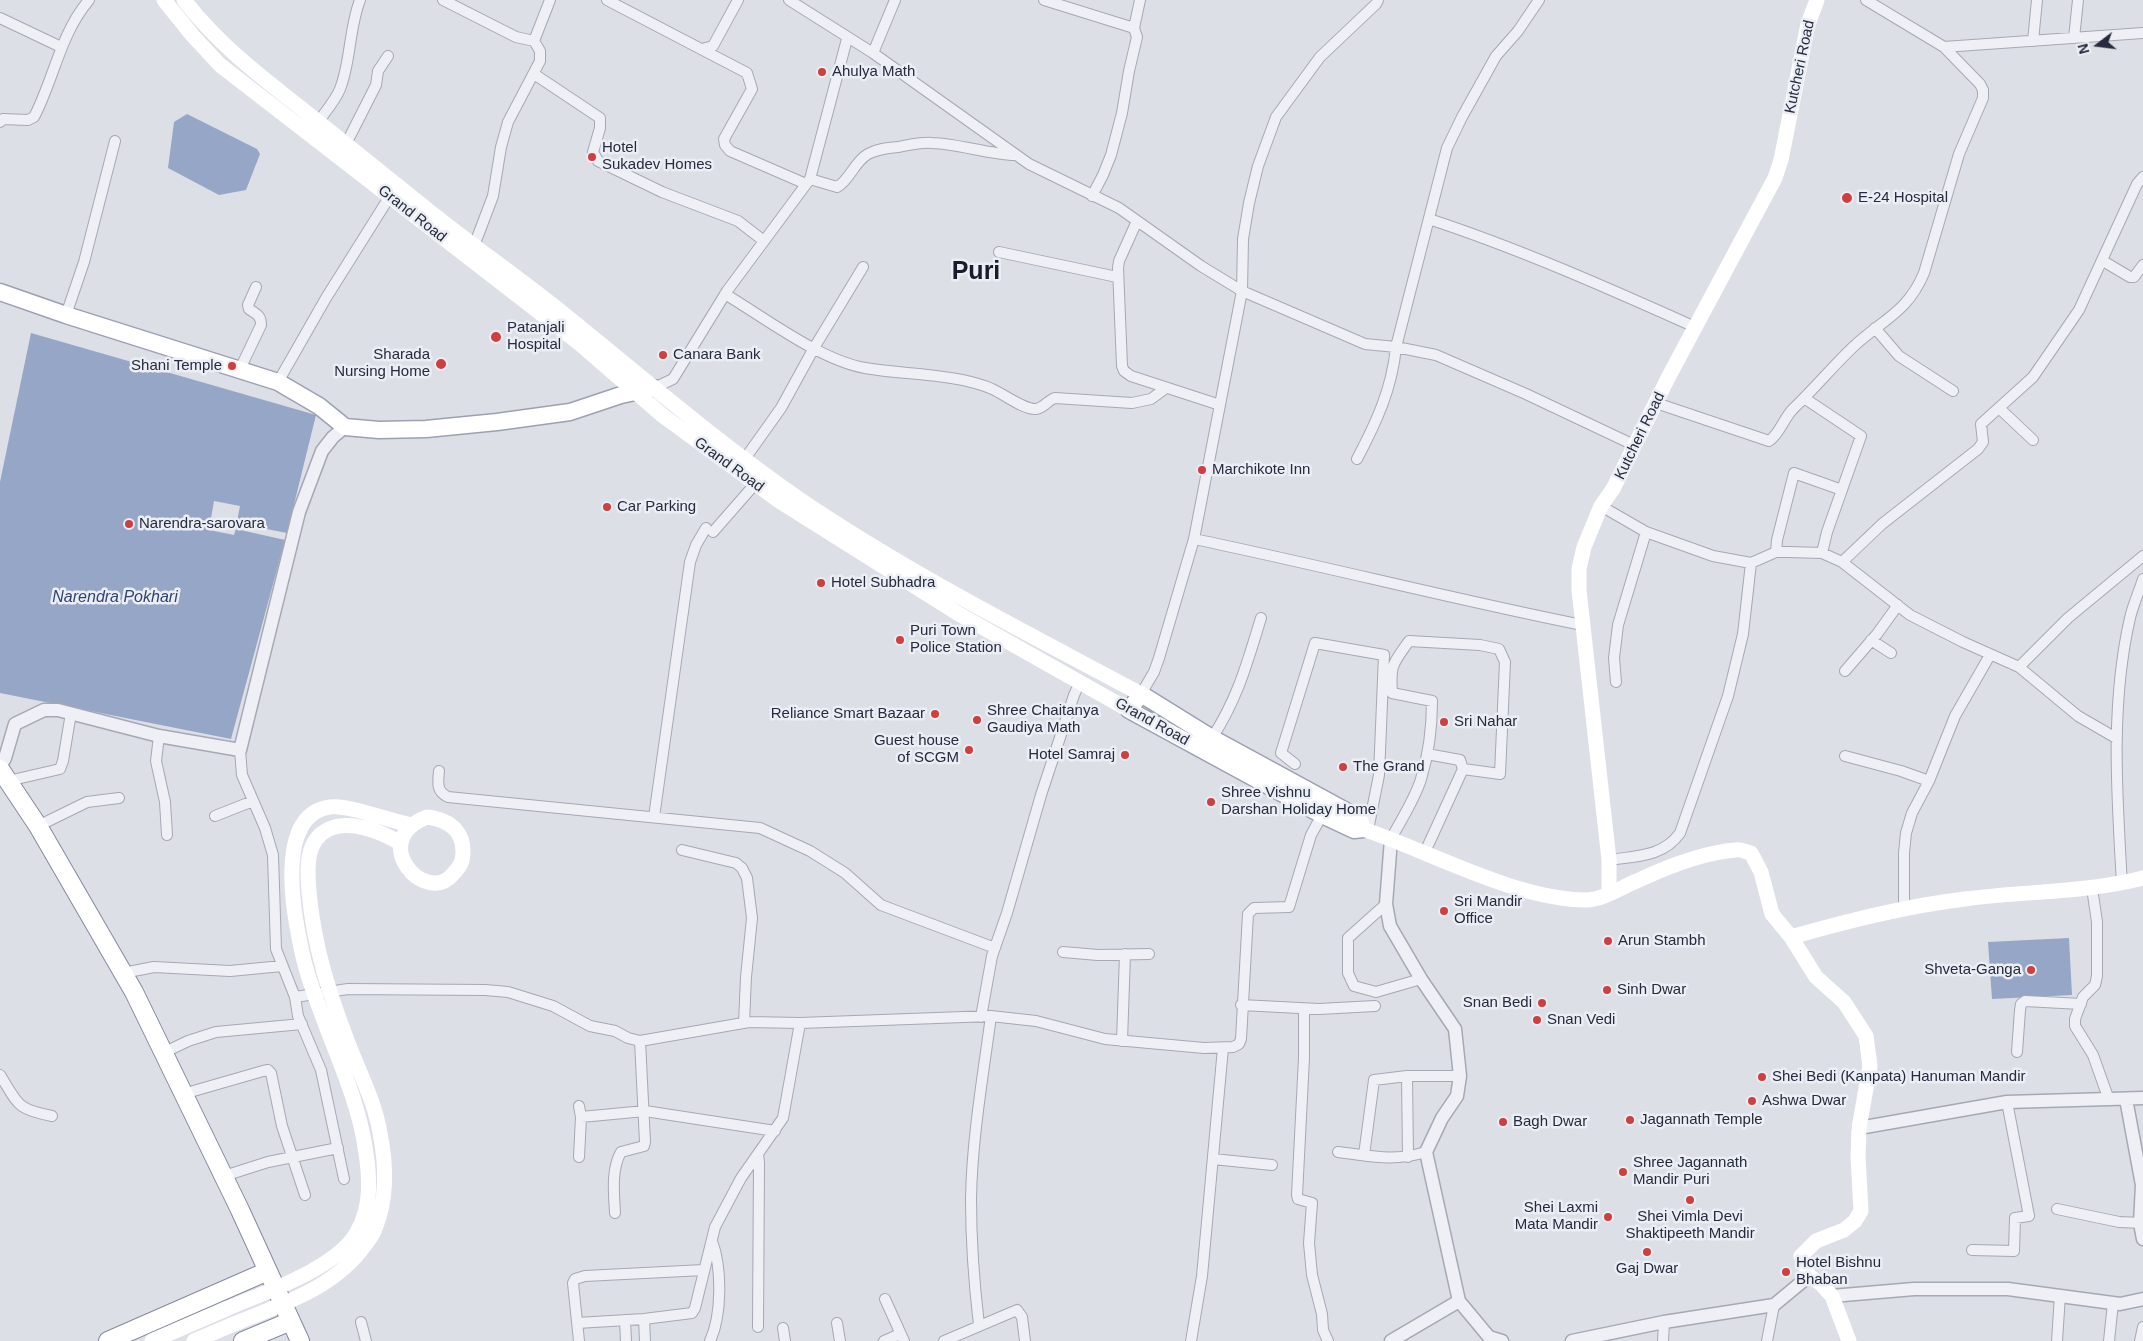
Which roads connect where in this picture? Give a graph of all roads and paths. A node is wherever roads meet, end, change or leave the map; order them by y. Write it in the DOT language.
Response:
graph roads {
  1 [pos="89,0"];
  2 [pos="164,0"];
  3 [pos="184,0"];
  4 [pos="360,0"];
  5 [pos="443,0"];
  6 [pos="550,0"];
  7 [pos="607,0"];
  8 [pos="738,0"];
  9 [pos="789,0"];
  10 [pos="895,0"];
  11 [pos="1044,0"];
  12 [pos="1140,0"];
  13 [pos="1378,0"];
  14 [pos="1539,0"];
  15 [pos="1817,0"];
  16 [pos="1866,0"];
  17 [pos="2037,0"];
  18 [pos="2078,0"];
  19 [pos="0,18"];
  20 [pos="1134,28"];
  21 [pos="2143,34"];
  22 [pos="2074,38"];
  23 [pos="847,39"];
  24 [pos="534,41"];
  25 [pos="2032,42"];
  26 [pos="61,47"];
  27 [pos="1944,47"];
  28 [pos="702,49"];
  29 [pos="874,53"];
  30 [pos="388,56"];
  31 [pos="534,74"];
  32 [pos="0,122"];
  33 [pos="318,122"];
  34 [pos="115,141"];
  35 [pos="346,144"];
  36 [pos="1016,155"];
  37 [pos="2143,177"];
  38 [pos="808,181"];
  39 [pos="390,196"];
  40 [pos="1092,196"];
  41 [pos="1429,220"];
  42 [pos="1137,221"];
  43 [pos="764,241"];
  44 [pos="474,246"];
  45 [pos="999,252"];
  46 [pos="2103,261"];
  47 [pos="2143,265"];
  48 [pos="863,267"];
  49 [pos="1117,277"];
  50 [pos="256,287"];
  51 [pos="1242,291"];
  52 [pos="0,292"];
  53 [pos="725,294"];
  54 [pos="66,315"];
  55 [pos="1696,326"];
  56 [pos="1875,328"];
  57 [pos="1396,347"];
  58 [pos="814,348"];
  59 [pos="240,370"];
  60 [pos="278,382"];
  61 [pos="654,388"];
  62 [pos="1166,388"];
  63 [pos="1953,391"];
  64 [pos="634,392"];
  65 [pos="1804,398"];
  66 [pos="1656,403"];
  67 [pos="1220,405"];
  68 [pos="1999,408"];
  69 [pos="345,427"];
  70 [pos="2033,440"];
  71 [pos="1636,446"];
  72 [pos="1357,459"];
  73 [pos="744,460"];
  74 [pos="755,484"];
  75 [pos="1842,490"];
  76 [pos="1601,506"];
  77 [pos="1646,532"];
  78 [pos="1194,539"];
  79 [pos="1776,552"];
  80 [pos="1822,554"];
  81 [pos="2143,556"];
  82 [pos="1842,562"];
  83 [pos="1751,563"];
  84 [pos="2143,578"];
  85 [pos="1898,605"];
  86 [pos="1260,618"];
  87 [pos="1582,626"];
  88 [pos="1871,640"];
  89 [pos="1891,653"];
  90 [pos="1990,655"];
  91 [pos="2019,667"];
  92 [pos="1844,672"];
  93 [pos="1080,682"];
  94 [pos="1616,682"];
  95 [pos="1141,694"];
  96 [pos="1129,710"];
  97 [pos="71,713"];
  98 [pos="159,736"];
  99 [pos="1212,738"];
  100 [pos="2116,738"];
  101 [pos="240,750"];
  102 [pos="1427,754"];
  103 [pos="1845,756"];
  104 [pos="1295,764"];
  105 [pos="1464,769"];
  106 [pos="3,772"];
  107 [pos="439,772"];
  108 [pos="1929,781"];
  109 [pos="119,798"];
  110 [pos="254,801"];
  111 [pos="1322,815"];
  112 [pos="215,816"];
  113 [pos="654,817"];
  114 [pos="38,826"];
  115 [pos="411,826"];
  116 [pos="1366,829"];
  117 [pos="167,834"];
  118 [pos="1391,839"];
  119 [pos="400,843"];
  120 [pos="682,850"];
  121 [pos="1425,852"];
  122 [pos="1609,860"];
  123 [pos="2143,878"];
  124 [pos="2122,884"];
  125 [pos="2092,888"];
  126 [pos="1609,894"];
  127 [pos="1386,904"];
  128 [pos="1904,910"];
  129 [pos="1791,938"];
  130 [pos="995,948"];
  131 [pos="1063,952"];
  132 [pos="1125,954"];
  133 [pos="1149,954"];
  134 [pos="282,966"];
  135 [pos="123,973"];
  136 [pos="1421,979"];
  137 [pos="295,998"];
  138 [pos="2081,1004"];
  139 [pos="1241,1005"];
  140 [pos="1375,1006"];
  141 [pos="1304,1009"];
  142 [pos="986,1016"];
  143 [pos="744,1023"];
  144 [pos="800,1023"];
  145 [pos="302,1024"];
  146 [pos="640,1040"];
  147 [pos="1122,1041"];
  148 [pos="1223,1048"];
  149 [pos="2017,1052"];
  150 [pos="164,1053"];
  151 [pos="0,1075"];
  152 [pos="1407,1076"];
  153 [pos="1460,1076"];
  154 [pos="5,1092"];
  155 [pos="183,1094"];
  156 [pos="2143,1098"];
  157 [pos="2126,1099"];
  158 [pos="2109,1100"];
  159 [pos="2008,1102"];
  160 [pos="580,1106"];
  161 [pos="645,1112"];
  162 [pos="52,1116"];
  163 [pos="582,1117"];
  164 [pos="1859,1128"];
  165 [pos="775,1131"];
  166 [pos="338,1148"];
  167 [pos="1338,1152"];
  168 [pos="1426,1152"];
  169 [pos="758,1154"];
  170 [pos="1364,1155"];
  171 [pos="292,1156"];
  172 [pos="579,1156"];
  173 [pos="1408,1157"];
  174 [pos="1213,1159"];
  175 [pos="1272,1165"];
  176 [pos="2141,1170"];
  177 [pos="224,1176"];
  178 [pos="344,1179"];
  179 [pos="305,1195"];
  180 [pos="2057,1209"];
  181 [pos="615,1213"];
  182 [pos="2141,1223"];
  183 [pos="2143,1239"];
  184 [pos="712,1241"];
  185 [pos="1972,1250"];
  186 [pos="704,1270"];
  187 [pos="268,1271"];
  188 [pos="1809,1276"];
  189 [pos="2060,1295"];
  190 [pos="1832,1296"];
  191 [pos="886,1299"];
  192 [pos="2143,1299"];
  193 [pos="1459,1301"];
  194 [pos="2113,1303"];
  195 [pos="1774,1305"];
  196 [pos="644,1319"];
  197 [pos="625,1320"];
  198 [pos="291,1321"];
  199 [pos="361,1322"];
  200 [pos="837,1322"];
  201 [pos="1664,1322"];
  202 [pos="577,1323"];
  203 [pos="979,1325"];
  204 [pos="758,1326"];
  205 [pos="2143,1327"];
  206 [pos="784,1328"];
  207 [pos="902,1337"];
  208 [pos="108,1341"];
  209 [pos="152,1341"];
  210 [pos="194,1341"];
  211 [pos="243,1341"];
  212 [pos="300,1341"];
  213 [pos="366,1341"];
  214 [pos="579,1341"];
  215 [pos="626,1341"];
  216 [pos="645,1341"];
  217 [pos="710,1341"];
  218 [pos="785,1341"];
  219 [pos="840,1341"];
  220 [pos="884,1341"];
  221 [pos="944,1341"];
  222 [pos="1024,1341"];
  223 [pos="1191,1341"];
  224 [pos="1328,1341"];
  225 [pos="1391,1341"];
  226 [pos="1502,1341"];
  227 [pos="1572,1341"];
  228 [pos="1662,1341"];
  229 [pos="1767,1341"];
  230 [pos="1849,1341"];
  231 [pos="2057,1341"];
  232 [pos="2109,1341"];
  233 [pos="2140,1341"];
  1 -- 26 [label="street"];
  2 -- 39 [label="main road, Grand Road"];
  3 -- 33 [label="main road, Grand Road"];
  4 -- 33 [label="street"];
  5 -- 24 [label="street"];
  6 -- 24 [label="street"];
  7 -- 28 [label="street"];
  8 -- 28 [label="street"];
  9 -- 23 [label="street"];
  10 -- 29 [label="street"];
  11 -- 20 [label="street"];
  12 -- 20 [label="street"];
  13 -- 51 [label="street"];
  14 -- 41 [label="street"];
  15 -- 55 [label="main road, Kutcheri Road"];
  16 -- 27 [label="street"];
  17 -- 25 [label="street"];
  18 -- 22 [label="street"];
  19 -- 26 [label="street"];
  20 -- 40 [label="street"];
  21 -- 22 [label="street"];
  22 -- 25 [label="street"];
  23 -- 29 [label="street"];
  23 -- 38 [label="street"];
  24 -- 31 [label="street"];
  25 -- 27 [label="street"];
  26 -- 32 [label="street"];
  27 -- 56 [label="street"];
  28 -- 38 [label="street"];
  29 -- 36 [label="street"];
  30 -- 35 [label="street"];
  31 -- 43 [label="street"];
  31 -- 44 [label="street"];
  33 -- 35 [label="main road, Grand Road"];
  34 -- 54 [label="street"];
  35 -- 44 [label="main road, Grand Road"];
  36 -- 38 [label="street"];
  36 -- 40 [label="street"];
  37 -- 46 [label="street"];
  38 -- 43 [label="street"];
  39 -- 60 [label="street"];
  39 -- 64 [label="main road, Grand Road"];
  40 -- 42 [label="street"];
  41 -- 55 [label="street"];
  41 -- 57 [label="street"];
  42 -- 49 [label="street"];
  42 -- 51 [label="street"];
  43 -- 53 [label="street"];
  44 -- 61 [label="main road, Grand Road"];
  45 -- 49 [label="street"];
  46 -- 47 [label="street"];
  46 -- 68 [label="street"];
  48 -- 58 [label="street"];
  49 -- 62 [label="street"];
  50 -- 59 [label="street"];
  51 -- 57 [label="street"];
  51 -- 67 [label="street"];
  52 -- 54 [label="main road"];
  53 -- 58 [label="street"];
  53 -- 61 [label="street"];
  54 -- 59 [label="main road"];
  55 -- 66 [label="main road, Kutcheri Road"];
  56 -- 63 [label="street"];
  56 -- 65 [label="street"];
  57 -- 71 [label="street"];
  57 -- 72 [label="street"];
  58 -- 62 [label="street"];
  58 -- 73 [label="street"];
  59 -- 60 [label="main road"];
  60 -- 69 [label="main road"];
  61 -- 64 [label="main road"];
  61 -- 73 [label="main road, Grand Road"];
  62 -- 67 [label="street"];
  64 -- 69 [label="main road"];
  64 -- 74 [label="main road, Grand Road"];
  65 -- 66 [label="street"];
  65 -- 75 [label="street"];
  66 -- 71 [label="main road, Kutcheri Road"];
  67 -- 78 [label="street"];
  68 -- 70 [label="street"];
  68 -- 82 [label="street"];
  69 -- 101 [label="street"];
  71 -- 76 [label="main road, Kutcheri Road"];
  73 -- 95 [label="main road, Grand Road"];
  74 -- 93 [label="main road, Grand Road"];
  74 -- 113 [label="street"];
  75 -- 79 [label="street"];
  75 -- 80 [label="street"];
  76 -- 77 [label="street"];
  76 -- 87 [label="main road, Kutcheri Road"];
  77 -- 83 [label="street"];
  77 -- 94 [label="street"];
  78 -- 87 [label="street"];
  78 -- 95 [label="street"];
  79 -- 80 [label="street"];
  79 -- 83 [label="street"];
  80 -- 82 [label="street"];
  81 -- 91 [label="street"];
  82 -- 85 [label="street"];
  83 -- 122 [label="street"];
  84 -- 100 [label="street"];
  85 -- 88 [label="street"];
  85 -- 90 [label="street"];
  86 -- 99 [label="street"];
  87 -- 122 [label="main road, Kutcheri Road"];
  88 -- 89 [label="street"];
  88 -- 92 [label="street"];
  90 -- 91 [label="street"];
  90 -- 108 [label="street"];
  91 -- 100 [label="street"];
  93 -- 96 [label="main road, Grand Road"];
  93 -- 130 [label="street"];
  95 -- 96 [label="main road"];
  95 -- 99 [label="main road, Grand Road"];
  96 -- 111 [label="main road, Grand Road"];
  97 -- 98 [label="street"];
  97 -- 106 [label="street"];
  97 -- 106 [label="street"];
  98 -- 101 [label="street"];
  98 -- 117 [label="street"];
  99 -- 116 [label="main road, Grand Road"];
  100 -- 124 [label="street"];
  101 -- 110 [label="street"];
  102 -- 105 [label="street"];
  102 -- 105 [label="street"];
  102 -- 118 [label="street"];
  103 -- 108 [label="street"];
  104 -- 116 [label="street"];
  105 -- 121 [label="street"];
  106 -- 114 [label="highway"];
  107 -- 113 [label="street"];
  108 -- 128 [label="street"];
  109 -- 114 [label="street"];
  110 -- 112 [label="street"];
  110 -- 134 [label="street"];
  111 -- 116 [label="main road, Grand Road"];
  111 -- 139 [label="street"];
  113 -- 130 [label="street"];
  114 -- 135 [label="highway"];
  115 -- 119 [label="main road"];
  115 -- 119 [label="main road"];
  115 -- 209 [label="main road, bridge"];
  116 -- 118 [label="main road, Grand Road"];
  118 -- 121 [label="main road, Grand Road"];
  118 -- 127 [label="street"];
  119 -- 210 [label="main road, bridge"];
  120 -- 143 [label="street"];
  121 -- 126 [label="main road, Grand Road"];
  122 -- 126 [label="main road, Kutcheri Road"];
  123 -- 124 [label="main road"];
  124 -- 125 [label="main road"];
  125 -- 128 [label="main road"];
  125 -- 138 [label="street"];
  126 -- 129 [label="main road, Grand Road"];
  127 -- 136 [label="street"];
  127 -- 136 [label="street"];
  128 -- 129 [label="main road"];
  129 -- 164 [label="main road"];
  130 -- 142 [label="street"];
  131 -- 132 [label="street"];
  132 -- 133 [label="street"];
  132 -- 147 [label="street"];
  134 -- 135 [label="street"];
  134 -- 137 [label="street"];
  135 -- 150 [label="highway"];
  136 -- 153 [label="street"];
  137 -- 145 [label="street"];
  137 -- 146 [label="street"];
  138 -- 149 [label="street"];
  138 -- 158 [label="street"];
  139 -- 141 [label="street"];
  139 -- 148 [label="street"];
  140 -- 141 [label="street"];
  141 -- 224 [label="street"];
  142 -- 144 [label="street"];
  142 -- 147 [label="street"];
  142 -- 203 [label="street"];
  143 -- 144 [label="street"];
  143 -- 146 [label="street"];
  144 -- 165 [label="street"];
  145 -- 150 [label="street"];
  145 -- 166 [label="street"];
  146 -- 161 [label="street"];
  147 -- 148 [label="street"];
  148 -- 174 [label="street"];
  150 -- 155 [label="highway"];
  151 -- 154 [label="street"];
  152 -- 153 [label="street"];
  152 -- 170 [label="street"];
  152 -- 173 [label="street"];
  153 -- 168 [label="street"];
  154 -- 162 [label="street"];
  155 -- 171 [label="street"];
  155 -- 177 [label="highway"];
  156 -- 157 [label="street"];
  157 -- 158 [label="street"];
  157 -- 176 [label="street"];
  158 -- 159 [label="street"];
  159 -- 164 [label="street"];
  159 -- 185 [label="street"];
  160 -- 163 [label="street"];
  161 -- 163 [label="street"];
  161 -- 165 [label="street"];
  161 -- 181 [label="street"];
  163 -- 172 [label="street"];
  164 -- 188 [label="main road"];
  165 -- 169 [label="street"];
  166 -- 171 [label="street"];
  166 -- 178 [label="street"];
  167 -- 170 [label="street"];
  168 -- 173 [label="street"];
  168 -- 193 [label="street"];
  169 -- 184 [label="street"];
  169 -- 204 [label="street"];
  170 -- 173 [label="street"];
  171 -- 177 [label="street"];
  171 -- 179 [label="street"];
  174 -- 175 [label="street"];
  174 -- 223 [label="street"];
  176 -- 182 [label="street"];
  177 -- 187 [label="highway"];
  180 -- 182 [label="street"];
  182 -- 183 [label="street"];
  184 -- 186 [label="street"];
  184 -- 217 [label="street"];
  186 -- 196 [label="street"];
  186 -- 202 [label="street"];
  187 -- 198 [label="highway"];
  187 -- 208 [label="highway"];
  188 -- 190 [label="main road"];
  188 -- 195 [label="street"];
  189 -- 190 [label="street"];
  189 -- 194 [label="street"];
  189 -- 231 [label="street"];
  190 -- 230 [label="main road"];
  191 -- 207 [label="street"];
  192 -- 194 [label="street"];
  193 -- 225 [label="street"];
  193 -- 226 [label="street"];
  194 -- 232 [label="street"];
  195 -- 201 [label="street"];
  195 -- 229 [label="street"];
  196 -- 197 [label="street"];
  196 -- 216 [label="street"];
  197 -- 202 [label="street"];
  197 -- 215 [label="street"];
  198 -- 211 [label="highway"];
  198 -- 212 [label="highway"];
  199 -- 213 [label="street"];
  200 -- 219 [label="street"];
  201 -- 227 [label="street"];
  201 -- 228 [label="street"];
  202 -- 214 [label="street"];
  203 -- 221 [label="street"];
  203 -- 222 [label="street"];
  205 -- 233 [label="street"];
  206 -- 218 [label="street"];
  207 -- 220 [label="street"];
}
